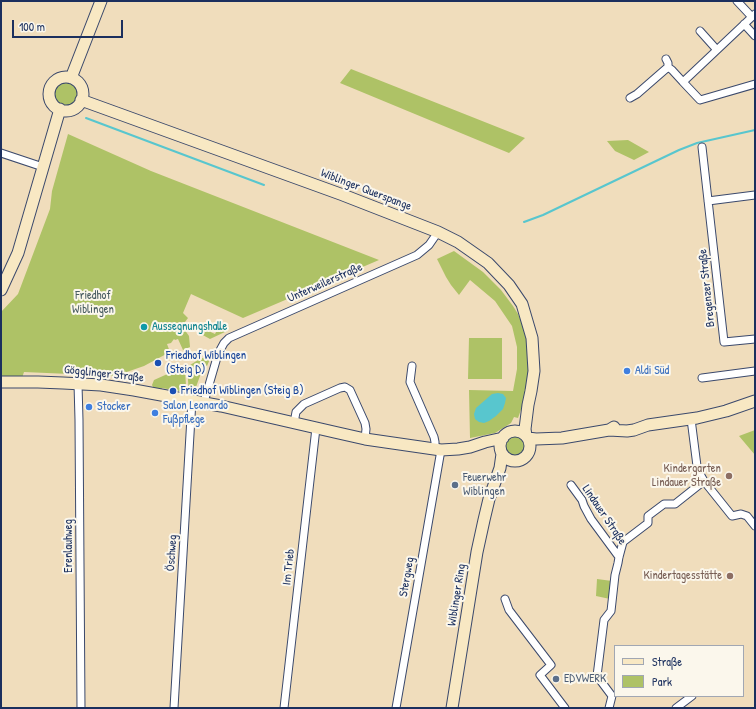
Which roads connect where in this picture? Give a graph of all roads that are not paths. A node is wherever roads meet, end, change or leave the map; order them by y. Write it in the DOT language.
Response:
graph roads {
  1 [pos="101,1"];
  2 [pos="737,1"];
  3 [pos="753,16"];
  4 [pos="744,24"];
  5 [pos="700,31"];
  6 [pos="755,36"];
  7 [pos="717,50"];
  8 [pos="666,59"];
  9 [pos="668,67"];
  10 [pos="71,78"];
  11 [pos="683,82"];
  12 [pos="755,84"];
  13 [pos="630,98"];
  14 [pos="81,100"];
  15 [pos="60,110"];
  16 [pos="702,147"];
  17 [pos="1,153"];
  18 [pos="43,167"];
  19 [pos="755,195"];
  20 [pos="708,201"];
  21 [pos="438,232"];
  22 [pos="1,290"];
  23 [pos="755,339"];
  24 [pos="412,366"];
  25 [pos="755,371"];
  26 [pos="702,378"];
  27 [pos="1,382"];
  28 [pos="78,384"];
  29 [pos="192,400"];
  30 [pos="755,401"];
  31 [pos="204,402"];
  32 [pos="528,405"];
  33 [pos="691,419"];
  34 [pos="294,422"];
  35 [pos="316,428"];
  36 [pos="513,432"];
  37 [pos="527,437"];
  38 [pos="503,438"];
  39 [pos="562,438"];
  40 [pos="365,439"];
  41 [pos="470,447"];
  42 [pos="438,450"];
  43 [pos="529,452"];
  44 [pos="502,453"];
  45 [pos="515,461"];
  46 [pos="704,481"];
  47 [pos="570,485"];
  48 [pos="493,488"];
  49 [pos="755,526"];
  50 [pos="619,557"];
  51 [pos="506,598"];
  52 [pos="691,697"];
  53 [pos="81,708"];
  54 [pos="174,708"];
  55 [pos="284,708"];
  56 [pos="396,708"];
  57 [pos="452,708"];
  58 [pos="565,708"];
  59 [pos="609,708"];
  60 [pos="676,708"];
  1 -- 10 [label="main road"];
  2 -- 3 [label="street"];
  3 -- 4 [label="street"];
  4 -- 6 [label="street"];
  4 -- 7 [label="street"];
  5 -- 7 [label="street"];
  7 -- 11 [label="street"];
  8 -- 9 [label="street"];
  9 -- 11 [label="street"];
  9 -- 13 [label="street"];
  10 -- 14 [label="main road"];
  10 -- 15 [label="main road"];
  11 -- 12 [label="street"];
  14 -- 15 [label="main road"];
  14 -- 21 [label="main road, Wiblinger Querspange"];
  15 -- 18 [label="main road"];
  16 -- 20 [label="street, Bregenzer Straße"];
  17 -- 18 [label="street"];
  18 -- 22 [label="main road"];
  19 -- 20 [label="street"];
  20 -- 23 [label="street, Bregenzer Straße"];
  21 -- 31 [label="street, Unterweilerstraße"];
  21 -- 32 [label="main road, Wiblinger Querspange"];
  24 -- 42 [label="street"];
  25 -- 26 [label="street"];
  27 -- 28 [label="main road, Gögglinger Straße"];
  28 -- 29 [label="main road, Gögglinger Straße"];
  28 -- 53 [label="street, Erenlauhweg"];
  29 -- 31 [label="main road, Gögglinger Straße"];
  29 -- 54 [label="street, Öschweg"];
  30 -- 33 [label="main road"];
  31 -- 34 [label="main road, Gögglinger Straße"];
  32 -- 36 [label="main road, Wiblinger Querspange"];
  32 -- 37 [label="main road, Wiblinger Querspange"];
  33 -- 39 [label="main road"];
  33 -- 46 [label="street"];
  34 -- 35 [label="main road, Gögglinger Straße"];
  34 -- 40 [label="street"];
  35 -- 40 [label="main road, Gögglinger Straße"];
  35 -- 55 [label="street, Im Trieb"];
  36 -- 37 [label="main road"];
  36 -- 38 [label="main road"];
  37 -- 39 [label="main road"];
  37 -- 43 [label="main road"];
  38 -- 41 [label="main road, Gögglinger Straße"];
  38 -- 44 [label="main road"];
  39 -- 43 [label="main road"];
  40 -- 42 [label="main road, Gögglinger Straße"];
  41 -- 42 [label="main road, Gögglinger Straße"];
  41 -- 44 [label="main road, Gögglinger Straße"];
  42 -- 56 [label="street, Stergweg"];
  43 -- 45 [label="main road"];
  44 -- 45 [label="main road"];
  44 -- 48 [label="main road, Wiblinger Ring"];
  45 -- 48 [label="main road, Wiblinger Ring"];
  46 -- 49 [label="street"];
  46 -- 50 [label="street, Lindauer Straße"];
  47 -- 50 [label="street, Lindauer Straße"];
  48 -- 57 [label="main road, Wiblinger Ring"];
  50 -- 59 [label="street, Lindauer Straße"];
  51 -- 58 [label="street"];
  52 -- 60 [label="street"];
}
